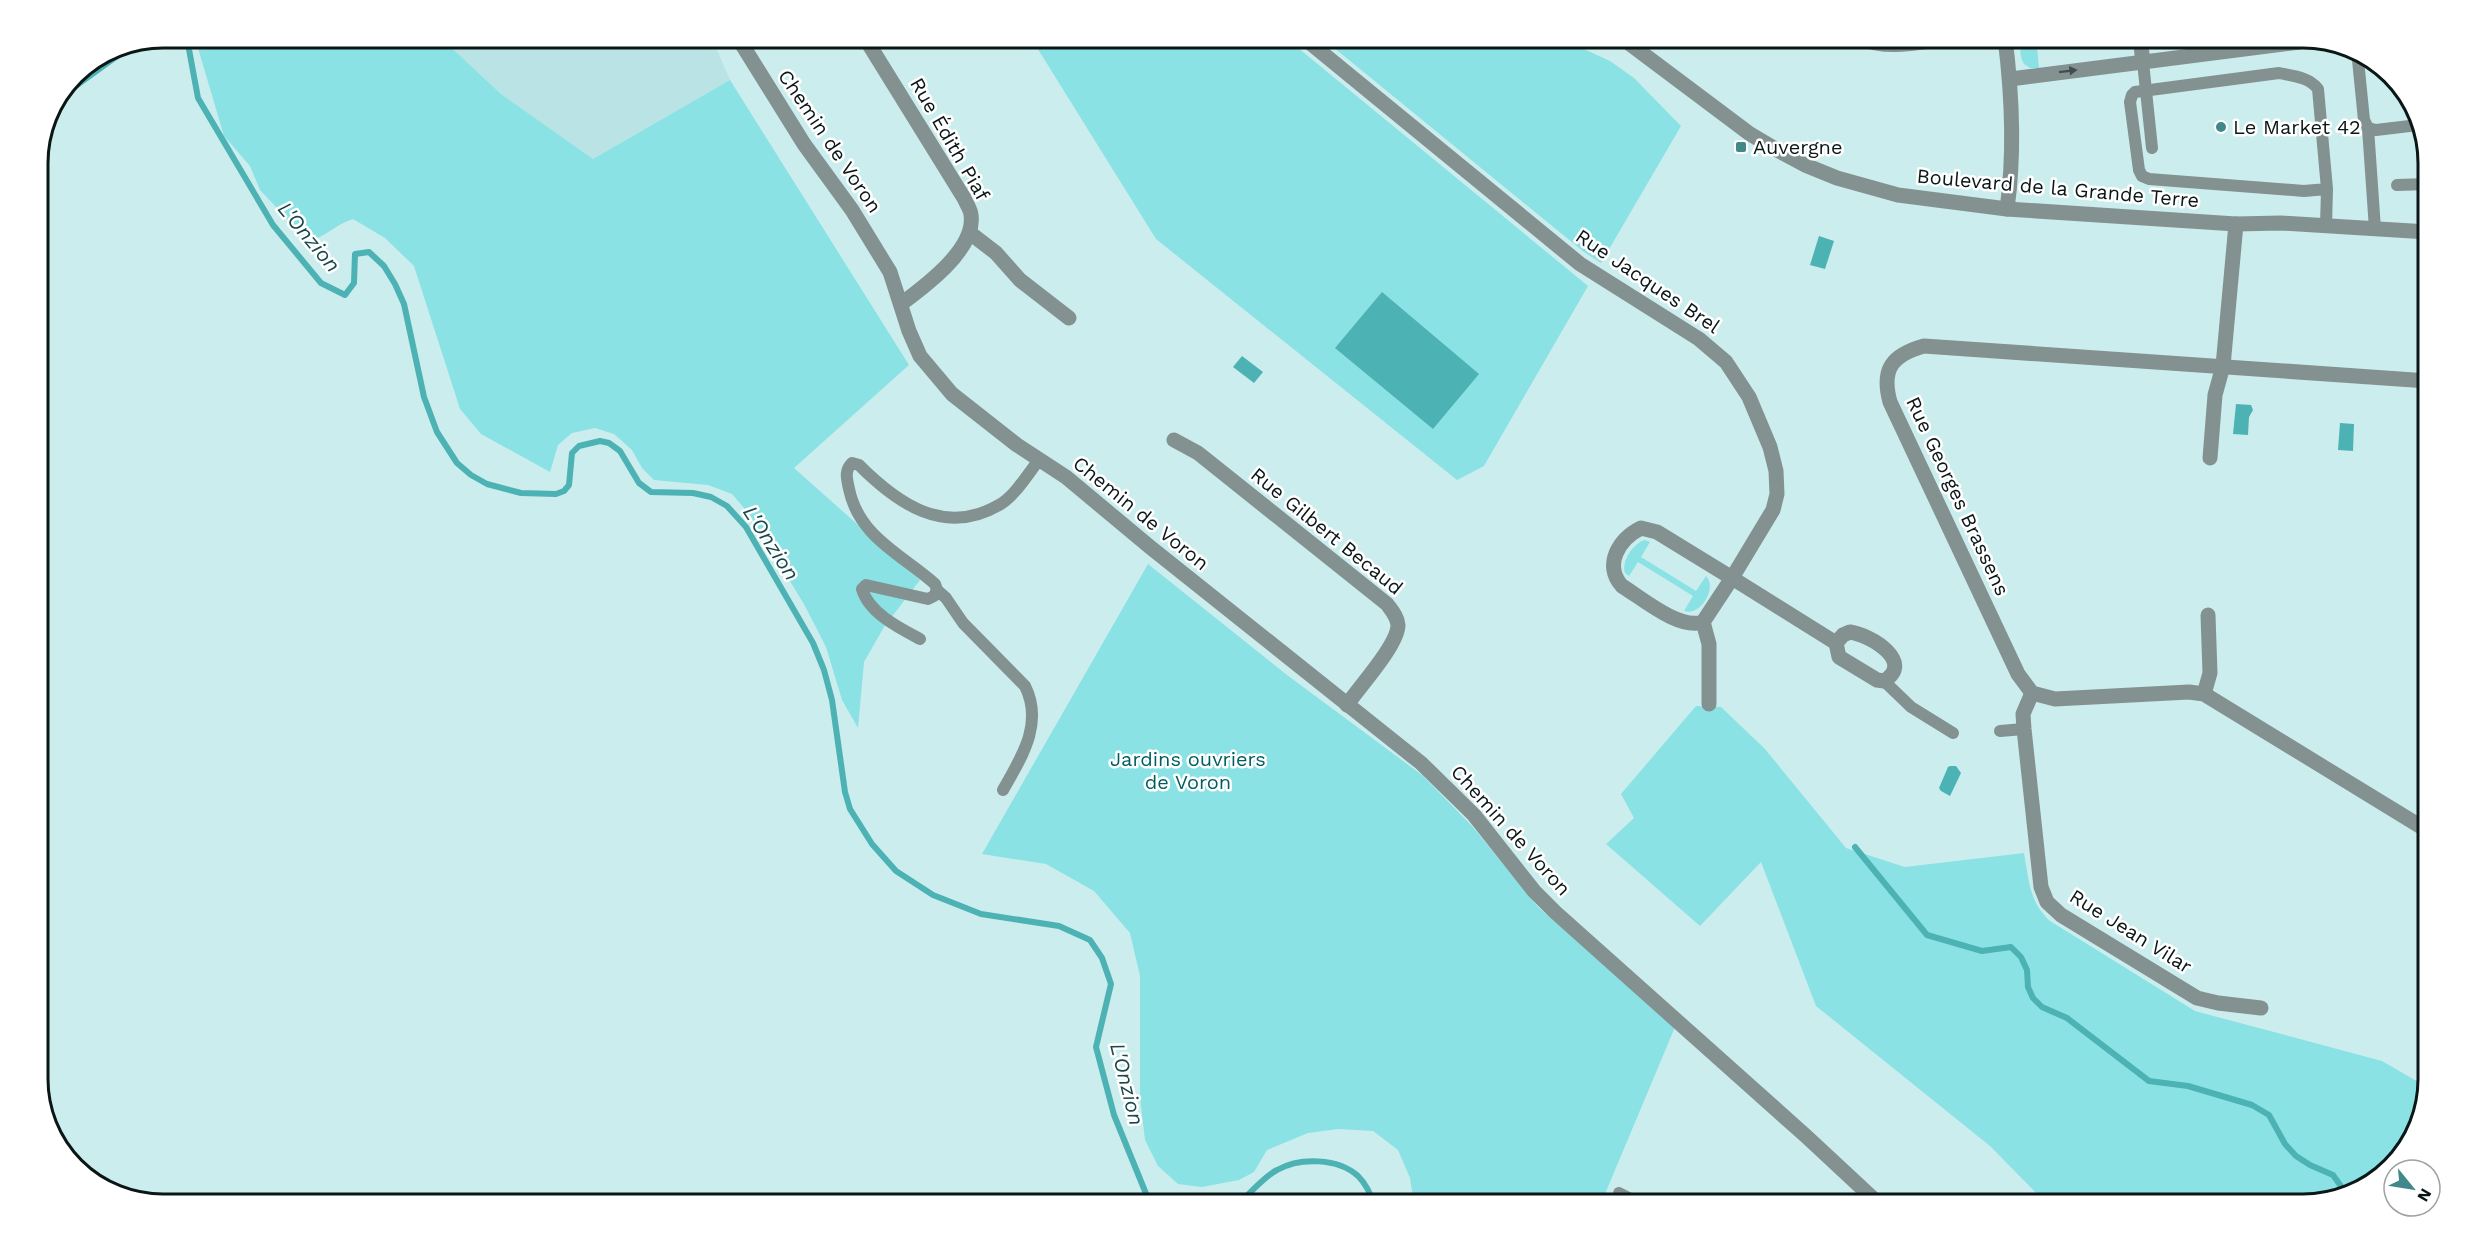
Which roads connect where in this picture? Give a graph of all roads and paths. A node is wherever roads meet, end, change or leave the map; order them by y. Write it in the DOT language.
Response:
graph roads {
  1 [pos="744,48"];
  2 [pos="871,48"];
  3 [pos="1316,48"];
  4 [pos="1635,48"];
  5 [pos="2006,48"];
  6 [pos="2141,48"];
  7 [pos="2253,48"];
  8 [pos="2143,62"];
  9 [pos="2357,62"];
  10 [pos="2010,79"];
  11 [pos="2145,91"];
  12 [pos="2412,126"];
  13 [pos="2368,128"];
  14 [pos="2152,148"];
  15 [pos="2418,184"];
  16 [pos="2397,185"];
  17 [pos="2327,189"];
  18 [pos="2007,209"];
  19 [pos="2236,224"];
  20 [pos="2326,226"];
  21 [pos="2375,228"];
  22 [pos="2418,231"];
  23 [pos="970,233"];
  24 [pos="901,304"];
  25 [pos="1068,318"];
  26 [pos="2223,366"];
  27 [pos="2418,380"];
  28 [pos="1174,440"];
  29 [pos="2210,458"];
  30 [pos="1039,460"];
  31 [pos="1732,578"];
  32 [pos="937,590"];
  33 [pos="2208,615"];
  34 [pos="1704,622"];
  35 [pos="920,639"];
  36 [pos="1836,643"];
  37 [pos="1884,681"];
  38 [pos="2032,693"];
  39 [pos="2204,694"];
  40 [pos="1709,704"];
  41 [pos="1347,705"];
  42 [pos="2024,729"];
  43 [pos="2000,731"];
  44 [pos="1953,733"];
  45 [pos="1003,790"];
  46 [pos="2418,825"];
  47 [pos="2260,1008"];
  48 [pos="1619,1192"];
  49 [pos="1622,1194"];
  50 [pos="1868,1194"];
  1 -- 24 [label="street, Chemin de Voron"];
  2 -- 23 [label="street, Rue Édith Piaf"];
  3 -- 31 [label="street, Rue Jacques Brel"];
  4 -- 18 [label="street, Boulevard de la Grande Terre"];
  5 -- 10 [label="street"];
  6 -- 8 [label="street"];
  7 -- 8 [label="street"];
  10 -- 8 [label="street, one-way"];
  8 -- 11 [label="lane"];
  9 -- 13 [label="lane"];
  10 -- 18 [label="street"];
  11 -- 14 [label="lane"];
  11 -- 17 [label="lane"];
  11 -- 17 [label="lane"];
  12 -- 13 [label="lane"];
  13 -- 21 [label="lane"];
  15 -- 16 [label="lane"];
  17 -- 20 [label="lane"];
  18 -- 19 [label="street, Boulevard de la Grande Terre"];
  19 -- 20 [label="street, Boulevard de la Grande Terre"];
  19 -- 26 [label="street"];
  20 -- 21 [label="street, Boulevard de la Grande Terre"];
  21 -- 22 [label="street, Boulevard de la Grande Terre"];
  23 -- 24 [label="street, Rue Édith Piaf"];
  23 -- 25 [label="street, Rue Édith Piaf"];
  24 -- 30 [label="street, Chemin de Voron"];
  26 -- 27 [label="street, Rue Georges Brassens"];
  26 -- 29 [label="street"];
  26 -- 38 [label="street, Rue Georges Brassens"];
  28 -- 41 [label="street, Rue Gilbert Becaud"];
  30 -- 32 [label="lane"];
  30 -- 41 [label="street, Chemin de Voron"];
  31 -- 34 [label="street, Rue Jacques Brel"];
  31 -- 34 [label="street"];
  31 -- 36 [label="street"];
  32 -- 35 [label="lane"];
  32 -- 45 [label="lane"];
  33 -- 39 [label="street"];
  34 -- 40 [label="street"];
  36 -- 37 [label="street"];
  36 -- 37 [label="street"];
  37 -- 44 [label="lane"];
  38 -- 39 [label="street"];
  38 -- 42 [label="street, Rue Jean Vilar"];
  39 -- 46 [label="street"];
  41 -- 50 [label="street, Chemin de Voron"];
  42 -- 43 [label="lane"];
  42 -- 47 [label="street, Rue Jean Vilar"];
  48 -- 49 [label="lane"];
}
